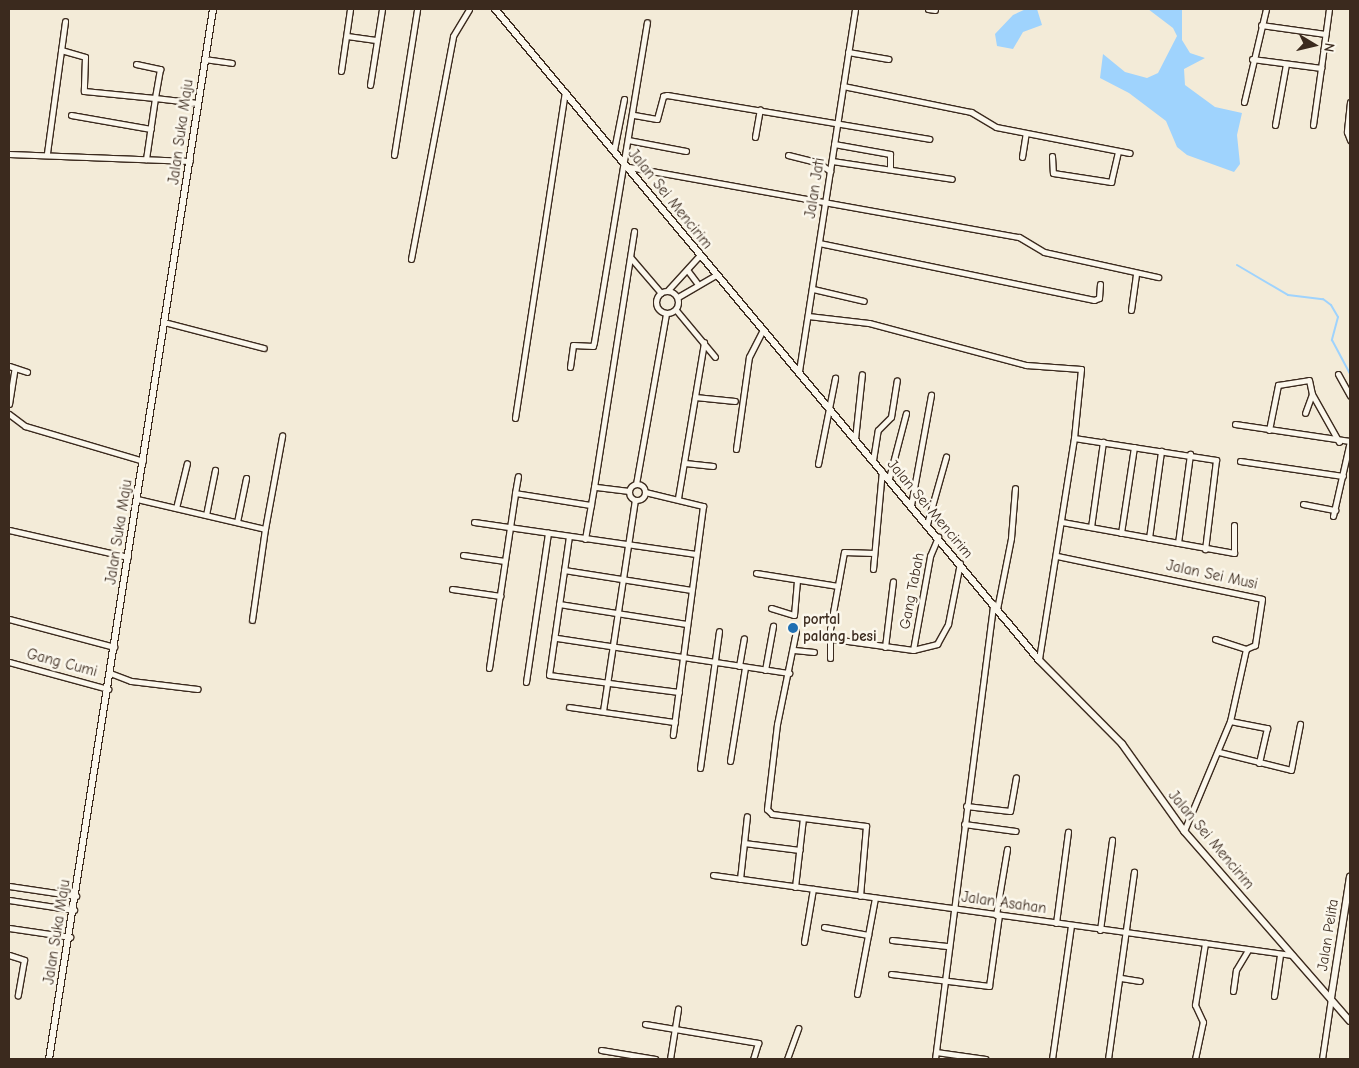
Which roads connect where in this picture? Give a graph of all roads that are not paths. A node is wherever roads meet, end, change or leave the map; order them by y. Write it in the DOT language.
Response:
graph roads {
  1 [pos="213,9"];
  2 [pos="350,9"];
  3 [pos="382,9"];
  4 [pos="417,9"];
  5 [pos="469,9"];
  6 [pos="495,9"];
  7 [pos="855,9"];
  8 [pos="928,9"];
  9 [pos="1266,9"];
  10 [pos="1329,9"];
  11 [pos="935,10"];
  12 [pos="65,21"];
  13 [pos="648,22"];
  14 [pos="1262,25"];
  15 [pos="1325,34"];
  16 [pos="347,36"];
  17 [pos="376,40"];
  18 [pos="61,50"];
  19 [pos="848,52"];
  20 [pos="204,59"];
  21 [pos="888,59"];
  22 [pos="1252,59"];
  23 [pos="232,63"];
  24 [pos="136,64"];
  25 [pos="1286,64"];
  26 [pos="1321,68"];
  27 [pos="341,71"];
  28 [pos="370,85"];
  29 [pos="843,86"];
  30 [pos="565,92"];
  31 [pos="155,98"];
  32 [pos="624,99"];
  33 [pos="1244,102"];
  34 [pos="1350,102"];
  35 [pos="198,103"];
  36 [pos="760,109"];
  37 [pos="71,115"];
  38 [pos="634,115"];
  39 [pos="837,120"];
  40 [pos="1275,125"];
  41 [pos="1313,125"];
  42 [pos="151,129"];
  43 [pos="1026,133"];
  44 [pos="755,137"];
  45 [pos="929,139"];
  46 [pos="628,140"];
  47 [pos="1350,140"];
  48 [pos="834,144"];
  49 [pos="614,150"];
  50 [pos="686,151"];
  51 [pos="1118,152"];
  52 [pos="47,153"];
  53 [pos="1130,153"];
  54 [pos="9,154"];
  55 [pos="394,155"];
  56 [pos="788,155"];
  57 [pos="1052,156"];
  58 [pos="1022,157"];
  59 [pos="146,159"];
  60 [pos="832,161"];
  61 [pos="190,162"];
  62 [pos="626,165"];
  63 [pos="890,169"];
  64 [pos="830,171"];
  65 [pos="952,179"];
  66 [pos="826,200"];
  67 [pos="634,231"];
  68 [pos="819,242"];
  69 [pos="699,256"];
  70 [pos="631,258"];
  71 [pos="410,259"];
  72 [pos="688,271"];
  73 [pos="1136,273"];
  74 [pos="716,275"];
  75 [pos="1158,277"];
  76 [pos="697,283"];
  77 [pos="1100,284"];
  78 [pos="812,289"];
  79 [pos="668,290"];
  80 [pos="661,292"];
  81 [pos="678,297"];
  82 [pos="864,301"];
  83 [pos="676,310"];
  84 [pos="1130,310"];
  85 [pos="666,314"];
  86 [pos="808,316"];
  87 [pos="164,322"];
  88 [pos="762,332"];
  89 [pos="704,342"];
  90 [pos="264,348"];
  91 [pos="715,356"];
  92 [pos="9,366"];
  93 [pos="570,367"];
  94 [pos="15,368"];
  95 [pos="799,371"];
  96 [pos="27,372"];
  97 [pos="862,374"];
  98 [pos="1338,374"];
  99 [pos="835,378"];
  100 [pos="897,380"];
  101 [pos="1312,394"];
  102 [pos="931,395"];
  103 [pos="695,396"];
  104 [pos="1350,396"];
  105 [pos="735,401"];
  106 [pos="9,404"];
  107 [pos="830,409"];
  108 [pos="1304,413"];
  109 [pos="9,414"];
  110 [pos="906,414"];
  111 [pos="515,418"];
  112 [pos="1235,424"];
  113 [pos="1269,430"];
  114 [pos="282,436"];
  115 [pos="1074,438"];
  116 [pos="855,439"];
  117 [pos="1350,441"];
  118 [pos="1103,442"];
  119 [pos="1339,442"];
  120 [pos="1134,447"];
  121 [pos="736,449"];
  122 [pos="1161,451"];
  123 [pos="1190,454"];
  124 [pos="946,457"];
  125 [pos="143,460"];
  126 [pos="873,460"];
  127 [pos="1240,460"];
  128 [pos="187,463"];
  129 [pos="685,463"];
  130 [pos="818,464"];
  131 [pos="713,466"];
  132 [pos="215,470"];
  133 [pos="882,471"];
  134 [pos="518,476"];
  135 [pos="1343,476"];
  136 [pos="246,478"];
  137 [pos="889,478"];
  138 [pos="636,484"];
  139 [pos="594,487"];
  140 [pos="1015,488"];
  141 [pos="629,491"];
  142 [pos="645,492"];
  143 [pos="515,493"];
  144 [pos="678,498"];
  145 [pos="137,499"];
  146 [pos="635,500"];
  147 [pos="911,504"];
  148 [pos="1303,504"];
  149 [pos="591,505"];
  150 [pos="176,508"];
  151 [pos="206,515"];
  152 [pos="237,522"];
  153 [pos="474,522"];
  154 [pos="1062,522"];
  155 [pos="927,524"];
  156 [pos="1234,525"];
  157 [pos="1091,527"];
  158 [pos="510,528"];
  159 [pos="265,529"];
  160 [pos="9,530"];
  161 [pos="548,533"];
  162 [pos="1121,533"];
  163 [pos="569,536"];
  164 [pos="938,538"];
  165 [pos="1149,538"];
  166 [pos="585,539"];
  167 [pos="1178,544"];
  168 [pos="629,545"];
  169 [pos="1205,549"];
  170 [pos="874,553"];
  171 [pos="696,554"];
  172 [pos="463,555"];
  173 [pos="1057,556"];
  174 [pos="128,557"];
  175 [pos="505,561"];
  176 [pos="960,563"];
  177 [pos="873,569"];
  178 [pos="564,570"];
  179 [pos="756,573"];
  180 [pos="624,580"];
  181 [pos="797,581"];
  182 [pos="893,581"];
  183 [pos="838,586"];
  184 [pos="452,589"];
  185 [pos="691,590"];
  186 [pos="500,596"];
  187 [pos="559,604"];
  188 [pos="995,606"];
  189 [pos="771,608"];
  190 [pos="618,614"];
  191 [pos="9,619"];
  192 [pos="252,620"];
  193 [pos="686,624"];
  194 [pos="773,626"];
  195 [pos="720,631"];
  196 [pos="796,631"];
  197 [pos="557,638"];
  198 [pos="744,638"];
  199 [pos="833,639"];
  200 [pos="1215,639"];
  201 [pos="114,647"];
  202 [pos="885,647"];
  203 [pos="613,648"];
  204 [pos="1246,649"];
  205 [pos="794,650"];
  206 [pos="913,650"];
  207 [pos="814,652"];
  208 [pos="830,658"];
  209 [pos="683,660"];
  210 [pos="1039,660"];
  211 [pos="9,662"];
  212 [pos="714,664"];
  213 [pos="742,666"];
  214 [pos="489,668"];
  215 [pos="764,670"];
  216 [pos="110,673"];
  217 [pos="788,673"];
  218 [pos="526,682"];
  219 [pos="607,683"];
  220 [pos="198,688"];
  221 [pos="108,689"];
  222 [pos="679,692"];
  223 [pos="569,707"];
  224 [pos="603,711"];
  225 [pos="1230,721"];
  226 [pos="675,722"];
  227 [pos="1300,724"];
  228 [pos="673,735"];
  229 [pos="1218,752"];
  230 [pos="730,761"];
  231 [pos="1259,763"];
  232 [pos="700,768"];
  233 [pos="1016,778"];
  234 [pos="966,806"];
  235 [pos="747,816"];
  236 [pos="803,818"];
  237 [pos="964,824"];
  238 [pos="1016,831"];
  239 [pos="1184,831"];
  240 [pos="1068,832"];
  241 [pos="1112,840"];
  242 [pos="744,844"];
  243 [pos="1007,849"];
  244 [pos="800,850"];
  245 [pos="1134,872"];
  246 [pos="713,875"];
  247 [pos="1350,876"];
  248 [pos="740,879"];
  249 [pos="9,886"];
  250 [pos="795,887"];
  251 [pos="813,889"];
  252 [pos="76,896"];
  253 [pos="860,896"];
  254 [pos="875,898"];
  255 [pos="9,900"];
  256 [pos="952,908"];
  257 [pos="74,910"];
  258 [pos="998,915"];
  259 [pos="1056,923"];
  260 [pos="1071,925"];
  261 [pos="824,927"];
  262 [pos="9,928"];
  263 [pos="1100,930"];
  264 [pos="1128,934"];
  265 [pos="868,935"];
  266 [pos="70,936"];
  267 [pos="892,940"];
  268 [pos="804,942"];
  269 [pos="1205,943"];
  270 [pos="947,946"];
  271 [pos="1248,950"];
  272 [pos="9,955"];
  273 [pos="1280,955"];
  274 [pos="1292,955"];
  275 [pos="891,974"];
  276 [pos="1121,978"];
  277 [pos="943,980"];
  278 [pos="1140,981"];
  279 [pos="1233,991"];
  280 [pos="857,994"];
  281 [pos="18,996"];
  282 [pos="1274,996"];
  283 [pos="1331,998"];
  284 [pos="678,1009"];
  285 [pos="1350,1021"];
  286 [pos="645,1024"];
  287 [pos="798,1028"];
  288 [pos="675,1029"];
  289 [pos="601,1050"];
  290 [pos="936,1052"];
  291 [pos="50,1059"];
  292 [pos="655,1059"];
  293 [pos="670,1059"];
  294 [pos="753,1059"];
  295 [pos="787,1059"];
  296 [pos="935,1059"];
  297 [pos="986,1059"];
  298 [pos="1052,1059"];
  299 [pos="1108,1059"];
  300 [pos="1195,1059"];
  301 [pos="1322,1059"];
  1 -- 20 [label="street, Jalan Suka Maju"];
  2 -- 16 [label="street"];
  3 -- 17 [label="street"];
  4 -- 55 [label="street"];
  5 -- 71 [label="street"];
  6 -- 30 [label="street, Jalan Sei Mencirim"];
  7 -- 19 [label="street, Jalan Jati"];
  8 -- 11 [label="street"];
  9 -- 14 [label="street"];
  10 -- 15 [label="street"];
  12 -- 18 [label="street"];
  13 -- 38 [label="street"];
  14 -- 15 [label="street"];
  14 -- 22 [label="street"];
  15 -- 26 [label="street"];
  16 -- 17 [label="street"];
  16 -- 27 [label="street"];
  17 -- 28 [label="street"];
  18 -- 31 [label="street"];
  18 -- 52 [label="street"];
  19 -- 21 [label="street"];
  19 -- 29 [label="street, Jalan Jati"];
  20 -- 23 [label="street"];
  20 -- 35 [label="street, Jalan Suka Maju"];
  22 -- 25 [label="street"];
  22 -- 33 [label="street"];
  24 -- 31 [label="street"];
  25 -- 26 [label="street"];
  25 -- 40 [label="street"];
  26 -- 41 [label="street"];
  29 -- 39 [label="street, Jalan Jati"];
  29 -- 43 [label="street"];
  30 -- 49 [label="street, Jalan Sei Mencirim"];
  30 -- 111 [label="street"];
  31 -- 35 [label="street"];
  31 -- 42 [label="street"];
  32 -- 49 [label="street"];
  34 -- 47 [label="street"];
  35 -- 61 [label="street, Jalan Suka Maju"];
  36 -- 38 [label="street"];
  36 -- 39 [label="street"];
  36 -- 44 [label="street"];
  37 -- 42 [label="street"];
  38 -- 46 [label="street"];
  39 -- 45 [label="street"];
  39 -- 48 [label="street, Jalan Jati"];
  42 -- 59 [label="street"];
  43 -- 51 [label="street"];
  43 -- 58 [label="street"];
  46 -- 50 [label="street"];
  46 -- 62 [label="street"];
  48 -- 60 [label="street, Jalan Jati"];
  48 -- 63 [label="street"];
  49 -- 62 [label="street, Jalan Sei Mencirim"];
  51 -- 53 [label="street"];
  51 -- 57 [label="street"];
  52 -- 54 [label="street"];
  52 -- 59 [label="street"];
  56 -- 64 [label="street"];
  59 -- 61 [label="street"];
  60 -- 63 [label="street"];
  60 -- 64 [label="street, Jalan Jati"];
  61 -- 87 [label="street, Jalan Suka Maju"];
  62 -- 66 [label="street"];
  62 -- 69 [label="street, Jalan Sei Mencirim"];
  62 -- 93 [label="street"];
  63 -- 65 [label="street"];
  64 -- 66 [label="street, Jalan Jati"];
  66 -- 68 [label="street, Jalan Jati"];
  66 -- 73 [label="street"];
  67 -- 70 [label="street"];
  68 -- 77 [label="street"];
  68 -- 78 [label="street, Jalan Jati"];
  69 -- 72 [label="street"];
  69 -- 74 [label="street, Jalan Sei Mencirim"];
  70 -- 80 [label="street"];
  70 -- 139 [label="street"];
  72 -- 76 [label="street"];
  72 -- 79 [label="street"];
  73 -- 75 [label="street"];
  73 -- 84 [label="street"];
  74 -- 76 [label="street"];
  74 -- 88 [label="street, Jalan Sei Mencirim"];
  76 -- 81 [label="street"];
  78 -- 82 [label="street"];
  78 -- 86 [label="street, Jalan Jati"];
  79 -- 80 [label="street"];
  79 -- 81 [label="street"];
  80 -- 85 [label="street"];
  81 -- 83 [label="street"];
  83 -- 85 [label="street"];
  83 -- 89 [label="street"];
  85 -- 138 [label="street"];
  86 -- 95 [label="street, Jalan Jati"];
  86 -- 115 [label="street"];
  87 -- 90 [label="street"];
  87 -- 125 [label="street, Jalan Suka Maju"];
  88 -- 95 [label="street, Jalan Sei Mencirim"];
  88 -- 121 [label="street"];
  89 -- 91 [label="street"];
  89 -- 103 [label="street"];
  92 -- 94 [label="street"];
  94 -- 96 [label="street"];
  94 -- 106 [label="street"];
  95 -- 107 [label="street, Jalan Sei Mencirim"];
  97 -- 116 [label="street"];
  98 -- 104 [label="street"];
  99 -- 107 [label="street"];
  100 -- 126 [label="street"];
  101 -- 108 [label="street"];
  101 -- 113 [label="street"];
  101 -- 119 [label="street"];
  102 -- 147 [label="street"];
  103 -- 105 [label="street"];
  103 -- 129 [label="street"];
  107 -- 116 [label="street, Jalan Sei Mencirim"];
  107 -- 130 [label="street"];
  109 -- 125 [label="street"];
  110 -- 137 [label="street"];
  112 -- 113 [label="street"];
  113 -- 119 [label="street"];
  114 -- 159 [label="street"];
  115 -- 118 [label="street"];
  115 -- 154 [label="street"];
  116 -- 126 [label="street, Jalan Sei Mencirim"];
  117 -- 119 [label="street"];
  117 -- 135 [label="street"];
  118 -- 120 [label="street"];
  118 -- 157 [label="street"];
  120 -- 122 [label="street"];
  120 -- 162 [label="street"];
  122 -- 123 [label="street"];
  122 -- 165 [label="street"];
  123 -- 167 [label="street"];
  123 -- 169 [label="street"];
  124 -- 155 [label="street"];
  125 -- 145 [label="street, Jalan Suka Maju"];
  126 -- 133 [label="street, Jalan Sei Mencirim"];
  127 -- 135 [label="street"];
  128 -- 150 [label="street"];
  129 -- 131 [label="street"];
  129 -- 144 [label="street"];
  132 -- 151 [label="street"];
  133 -- 137 [label="street, Jalan Sei Mencirim"];
  133 -- 170 [label="street"];
  134 -- 143 [label="street"];
  135 -- 148 [label="street"];
  136 -- 152 [label="street"];
  137 -- 147 [label="street, Jalan Sei Mencirim"];
  138 -- 141 [label="street"];
  138 -- 142 [label="street"];
  139 -- 141 [label="street"];
  139 -- 149 [label="street"];
  140 -- 188 [label="street"];
  141 -- 146 [label="street"];
  142 -- 144 [label="street"];
  142 -- 146 [label="street"];
  143 -- 149 [label="street"];
  143 -- 158 [label="street"];
  144 -- 171 [label="street"];
  145 -- 150 [label="street"];
  145 -- 174 [label="street, Jalan Suka Maju"];
  146 -- 168 [label="street"];
  147 -- 155 [label="street, Jalan Sei Mencirim"];
  149 -- 166 [label="street"];
  150 -- 151 [label="street"];
  151 -- 152 [label="street"];
  152 -- 159 [label="street"];
  153 -- 158 [label="street"];
  154 -- 157 [label="street"];
  154 -- 173 [label="street"];
  155 -- 164 [label="street, Jalan Sei Mencirim"];
  156 -- 169 [label="street"];
  157 -- 162 [label="street"];
  158 -- 161 [label="street"];
  158 -- 175 [label="street"];
  159 -- 192 [label="street"];
  160 -- 174 [label="street"];
  161 -- 163 [label="street"];
  161 -- 218 [label="street"];
  162 -- 165 [label="street"];
  163 -- 166 [label="street"];
  163 -- 178 [label="street"];
  164 -- 176 [label="street, Jalan Sei Mencirim"];
  164 -- 206 [label="street, Gang Tabah"];
  165 -- 167 [label="street"];
  166 -- 168 [label="street"];
  167 -- 169 [label="street"];
  168 -- 171 [label="street"];
  168 -- 180 [label="street"];
  170 -- 177 [label="street"];
  170 -- 183 [label="street"];
  171 -- 185 [label="street"];
  172 -- 175 [label="street"];
  173 -- 204 [label="street, Jalan Sei Musi"];
  173 -- 210 [label="street"];
  174 -- 201 [label="street, Jalan Suka Maju"];
  175 -- 186 [label="street"];
  176 -- 188 [label="street, Jalan Sei Mencirim"];
  176 -- 206 [label="street"];
  178 -- 180 [label="street"];
  178 -- 187 [label="street"];
  179 -- 181 [label="street"];
  180 -- 185 [label="street"];
  180 -- 190 [label="street"];
  181 -- 183 [label="street"];
  181 -- 189 [label="street"];
  182 -- 202 [label="street"];
  183 -- 199 [label="street"];
  184 -- 186 [label="street"];
  185 -- 193 [label="street"];
  186 -- 214 [label="street"];
  187 -- 190 [label="street"];
  187 -- 197 [label="street"];
  188 -- 210 [label="street, Jalan Sei Mencirim"];
  188 -- 234 [label="street"];
  190 -- 193 [label="street"];
  190 -- 203 [label="street"];
  191 -- 201 [label="street"];
  193 -- 209 [label="street"];
  194 -- 215 [label="street"];
  195 -- 212 [label="street"];
  196 -- 205 [label="street"];
  197 -- 203 [label="street"];
  197 -- 219 [label="street"];
  198 -- 213 [label="street"];
  199 -- 202 [label="street"];
  199 -- 208 [label="street"];
  200 -- 204 [label="street"];
  201 -- 216 [label="street, Jalan Suka Maju"];
  202 -- 206 [label="street"];
  203 -- 209 [label="street"];
  203 -- 219 [label="street"];
  204 -- 225 [label="street, Jalan Sei Musi"];
  205 -- 207 [label="street"];
  205 -- 217 [label="street"];
  209 -- 212 [label="street"];
  209 -- 222 [label="street"];
  210 -- 239 [label="street, Jalan Sei Mencirim"];
  211 -- 221 [label="street, Gang Cumi"];
  212 -- 213 [label="street"];
  212 -- 232 [label="street"];
  213 -- 215 [label="street"];
  213 -- 230 [label="street"];
  215 -- 217 [label="street"];
  216 -- 220 [label="street"];
  216 -- 221 [label="street, Jalan Suka Maju"];
  217 -- 236 [label="street"];
  219 -- 222 [label="street"];
  219 -- 224 [label="street"];
  221 -- 252 [label="street, Jalan Suka Maju"];
  222 -- 226 [label="street"];
  223 -- 224 [label="street"];
  224 -- 226 [label="street"];
  225 -- 229 [label="street, Jalan Sei Musi"];
  225 -- 231 [label="street"];
  226 -- 228 [label="street"];
  227 -- 231 [label="street"];
  229 -- 231 [label="street"];
  229 -- 239 [label="street, Jalan Sei Musi"];
  233 -- 234 [label="street"];
  234 -- 237 [label="street"];
  235 -- 242 [label="street"];
  236 -- 244 [label="street"];
  236 -- 253 [label="street"];
  237 -- 238 [label="street"];
  237 -- 256 [label="street"];
  239 -- 274 [label="street, Jalan Sei Mencirim"];
  240 -- 259 [label="street"];
  241 -- 263 [label="street"];
  242 -- 244 [label="street"];
  242 -- 248 [label="street"];
  243 -- 258 [label="street"];
  244 -- 250 [label="street"];
  245 -- 264 [label="street"];
  246 -- 248 [label="street, Jalan Asahan"];
  247 -- 283 [label="street, Jalan Pelita"];
  248 -- 250 [label="street, Jalan Asahan"];
  249 -- 252 [label="street"];
  250 -- 251 [label="street, Jalan Asahan"];
  251 -- 253 [label="street, Jalan Asahan"];
  251 -- 268 [label="street"];
  252 -- 257 [label="street, Jalan Suka Maju"];
  253 -- 254 [label="street, Jalan Asahan"];
  254 -- 256 [label="street, Jalan Asahan"];
  254 -- 265 [label="street"];
  255 -- 257 [label="street"];
  256 -- 258 [label="street, Jalan Asahan"];
  256 -- 270 [label="street"];
  257 -- 266 [label="street, Jalan Suka Maju"];
  258 -- 259 [label="street, Jalan Asahan"];
  258 -- 277 [label="street"];
  259 -- 260 [label="street, Jalan Asahan"];
  260 -- 263 [label="street, Jalan Asahan"];
  260 -- 298 [label="street"];
  261 -- 265 [label="street"];
  262 -- 266 [label="street"];
  263 -- 264 [label="street, Jalan Asahan"];
  264 -- 269 [label="street, Jalan Asahan"];
  264 -- 276 [label="street"];
  265 -- 280 [label="street"];
  266 -- 291 [label="street, Jalan Suka Maju"];
  267 -- 270 [label="street"];
  269 -- 271 [label="street, Jalan Asahan"];
  269 -- 300 [label="street"];
  270 -- 277 [label="street"];
  271 -- 273 [label="street, Jalan Asahan"];
  271 -- 279 [label="street"];
  272 -- 281 [label="street"];
  273 -- 274 [label="street, Jalan Asahan"];
  273 -- 282 [label="street"];
  274 -- 283 [label="street, Jalan Sei Mencirim"];
  275 -- 277 [label="street"];
  276 -- 278 [label="street"];
  276 -- 299 [label="street"];
  277 -- 290 [label="street"];
  283 -- 285 [label="street, Jalan Sei Mencirim"];
  283 -- 301 [label="street"];
  284 -- 288 [label="street"];
  286 -- 288 [label="street"];
  287 -- 295 [label="street"];
  288 -- 293 [label="street"];
  288 -- 294 [label="street"];
  289 -- 292 [label="street"];
  290 -- 296 [label="street"];
  290 -- 297 [label="street"];
}
